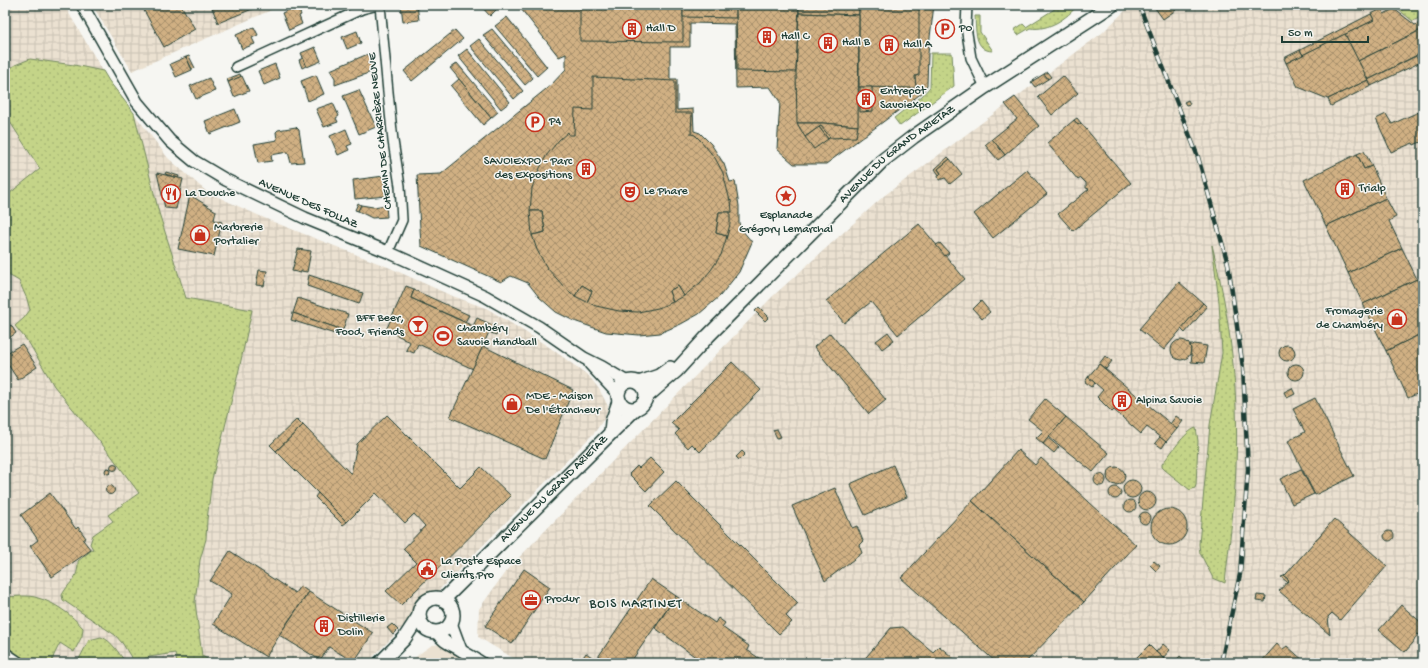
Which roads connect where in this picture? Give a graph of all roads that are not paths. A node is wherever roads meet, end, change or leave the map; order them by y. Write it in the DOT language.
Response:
graph roads {
  1 [pos="82,5"];
  2 [pos="379,5"];
  3 [pos="967,5"];
  4 [pos="1112,5"];
  5 [pos="236,67"];
  6 [pos="985,87"];
  7 [pos="388,252"];
  8 [pos="708,336"];
  9 [pos="584,358"];
  10 [pos="633,383"];
  11 [pos="618,397"];
  12 [pos="646,397"];
  13 [pos="634,410"];
  14 [pos="611,432"];
  15 [pos="463,581"];
  16 [pos="443,600"];
  17 [pos="419,616"];
  18 [pos="452,616"];
  19 [pos="432,631"];
  20 [pos="404,639"];
  21 [pos="461,650"];
  22 [pos="5,655"];
  23 [pos="17,663"];
  24 [pos="380,663"];
  25 [pos="482,663"];
  1 -- 7 [label="street, AVENUE DES FOLLAZ"];
  2 -- 5 [label="street"];
  2 -- 7 [label="street, CHEMIN DE CHARRIÈRE NEUVE"];
  3 -- 6 [label="street"];
  4 -- 6 [label="main road, AVENUE DU GRAND ARIETAZ"];
  6 -- 8 [label="main road, AVENUE DU GRAND ARIETAZ"];
  7 -- 9 [label="street, AVENUE DES FOLLAZ"];
  8 -- 10 [label="main road, AVENUE DU GRAND ARIETAZ"];
  8 -- 12 [label="main road, AVENUE DU GRAND ARIETAZ"];
  9 -- 10 [label="street, AVENUE DES FOLLAZ"];
  9 -- 11 [label="street, AVENUE DES FOLLAZ"];
  10 -- 11 [label="main road"];
  10 -- 12 [label="main road"];
  11 -- 13 [label="main road"];
  11 -- 14 [label="main road, AVENUE DU GRAND ARIETAZ"];
  12 -- 13 [label="main road"];
  13 -- 14 [label="main road, AVENUE DU GRAND ARIETAZ"];
  14 -- 15 [label="main road, AVENUE DU GRAND ARIETAZ"];
  15 -- 16 [label="main road, AVENUE DU GRAND ARIETAZ"];
  15 -- 18 [label="main road, AVENUE DU GRAND ARIETAZ"];
  16 -- 17 [label="main road"];
  16 -- 18 [label="main road"];
  17 -- 19 [label="main road"];
  17 -- 20 [label="main road"];
  18 -- 19 [label="main road"];
  18 -- 21 [label="street"];
  19 -- 20 [label="main road"];
  19 -- 21 [label="street"];
  20 -- 24 [label="main road"];
  21 -- 25 [label="street"];
  22 -- 23 [label="main road"];
}
